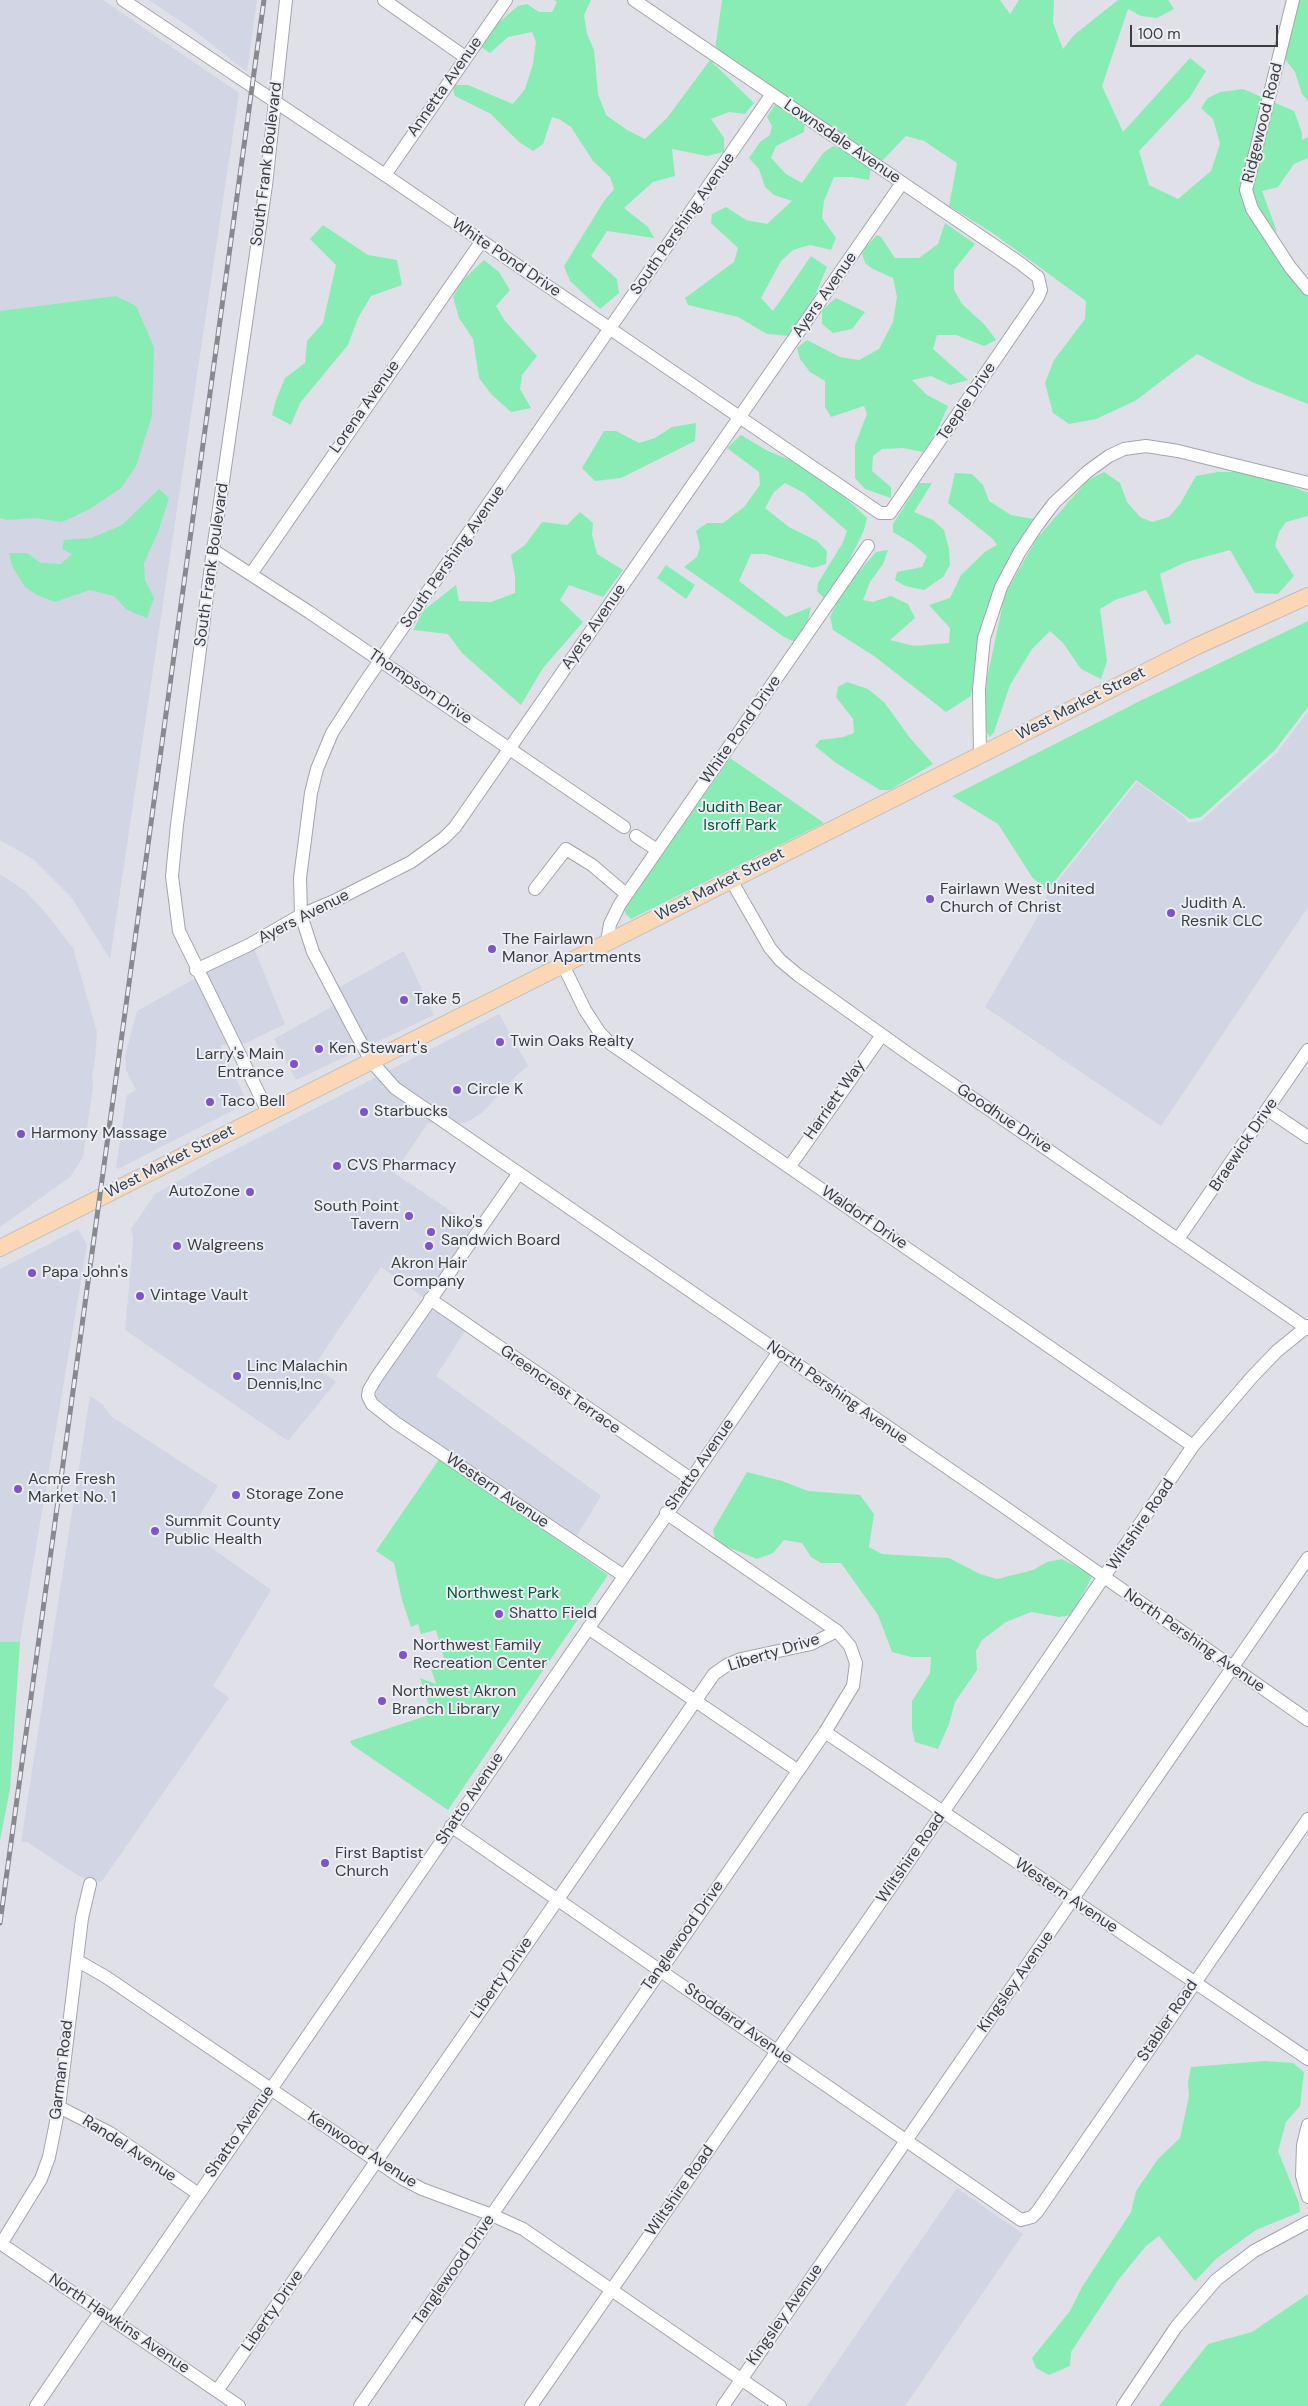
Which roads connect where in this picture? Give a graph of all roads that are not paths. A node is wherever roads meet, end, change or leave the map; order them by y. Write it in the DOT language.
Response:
graph roads {
  1 [pos="122,0"];
  2 [pos="286,0"];
  3 [pos="384,0"];
  4 [pos="506,0"];
  5 [pos="634,0"];
  6 [pos="1293,0"];
  7 [pos="466,57"];
  8 [pos="772,94"];
  9 [pos="275,101"];
  10 [pos="385,175"];
  11 [pos="902,183"];
  12 [pos="481,242"];
  13 [pos="1308,289"];
  14 [pos="1041,290"];
  15 [pos="611,329"];
  16 [pos="740,418"];
  17 [pos="1308,483"];
  18 [pos="890,513"];
  19 [pos="868,546"];
  20 [pos="213,550"];
  21 [pos="251,574"];
  22 [pos="1308,596"];
  23 [pos="380,661"];
  24 [pos="510,748"];
  25 [pos="980,754"];
  26 [pos="624,827"];
  27 [pos="636,836"];
  28 [pos="657,850"];
  29 [pos="731,880"];
  30 [pos="536,889"];
  31 [pos="626,894"];
  32 [pos="301,916"];
  33 [pos="607,942"];
  34 [pos="563,965"];
  35 [pos="196,970"];
  36 [pos="882,1035"];
  37 [pos="1308,1050"];
  38 [pos="371,1060"];
  39 [pos="1268,1110"];
  40 [pos="268,1112"];
  41 [pos="1308,1138"];
  42 [pos="790,1166"];
  43 [pos="518,1173"];
  44 [pos="1178,1239"];
  45 [pos="0,1248"];
  46 [pos="430,1299"];
  47 [pos="1307,1328"];
  48 [pos="778,1352"];
  49 [pos="1193,1446"];
  50 [pos="691,1479"];
  51 [pos="666,1514"];
  52 [pos="1308,1558"];
  53 [pos="624,1576"];
  54 [pos="1104,1578"];
  55 [pos="588,1628"];
  56 [pos="837,1631"];
  57 [pos="1233,1668"];
  58 [pos="694,1700"];
  59 [pos="1308,1720"];
  60 [pos="825,1732"];
  61 [pos="797,1770"];
  62 [pos="942,1812"];
  63 [pos="1308,1819"];
  64 [pos="452,1826"];
  65 [pos="90,1884"];
  66 [pos="557,1899"];
  67 [pos="1073,1900"];
  68 [pos="78,1961"];
  69 [pos="661,1969"];
  70 [pos="1195,1981"];
  71 [pos="777,2051"];
  72 [pos="1308,2059"];
  73 [pos="271,2088"];
  74 [pos="59,2107"];
  75 [pos="1308,2125"];
  76 [pos="906,2141"];
  77 [pos="376,2161"];
  78 [pos="197,2194"];
  79 [pos="1308,2196"];
  80 [pos="492,2215"];
  81 [pos="1025,2219"];
  82 [pos="1308,2222"];
  83 [pos="0,2243"];
  84 [pos="612,2290"];
  85 [pos="100,2312"];
  86 [pos="112,2320"];
  87 [pos="741,2379"];
  88 [pos="217,2391"];
  89 [pos="233,2404"];
  90 [pos="36,2406"];
  91 [pos="360,2406"];
  92 [pos="532,2406"];
  93 [pos="723,2406"];
  94 [pos="780,2406"];
  95 [pos="1123,2406"];
  1 -- 9 [label="street, White Pond Drive"];
  2 -- 9 [label="street, South Frank Boulevard"];
  3 -- 7 [label="street"];
  4 -- 7 [label="street, Annetta Avenue"];
  5 -- 8 [label="street, Lownsdale Avenue"];
  6 -- 13 [label="street, Ridgewood Road"];
  7 -- 10 [label="street, Annetta Avenue"];
  8 -- 11 [label="street, Lownsdale Avenue"];
  8 -- 15 [label="street, South Pershing Avenue"];
  9 -- 10 [label="street, White Pond Drive"];
  9 -- 20 [label="street, South Frank Boulevard"];
  10 -- 12 [label="street, White Pond Drive"];
  11 -- 14 [label="street, Lownsdale Avenue"];
  11 -- 16 [label="street, Ayers Avenue"];
  12 -- 15 [label="street, White Pond Drive"];
  12 -- 21 [label="street, Lorena Avenue"];
  14 -- 18 [label="street, Teeple Drive"];
  15 -- 16 [label="street, White Pond Drive"];
  15 -- 23 [label="street, South Pershing Avenue"];
  16 -- 18 [label="street, White Pond Drive"];
  16 -- 24 [label="street, Ayers Avenue"];
  17 -- 25 [label="street"];
  19 -- 28 [label="street, White Pond Drive"];
  20 -- 21 [label="street, Thompson Drive"];
  20 -- 35 [label="street, South Frank Boulevard"];
  21 -- 23 [label="street, Thompson Drive"];
  22 -- 25 [label="main road, West Market Street"];
  23 -- 24 [label="street, Thompson Drive"];
  23 -- 32 [label="street, South Pershing Avenue"];
  24 -- 26 [label="street, Thompson Drive"];
  24 -- 32 [label="street, Ayers Avenue"];
  25 -- 29 [label="main road, West Market Street"];
  27 -- 28 [label="street"];
  28 -- 31 [label="street, White Pond Drive"];
  29 -- 33 [label="main road, West Market Street"];
  29 -- 36 [label="street, Goodhue Drive"];
  30 -- 31 [label="street"];
  31 -- 33 [label="street, White Pond Drive"];
  32 -- 35 [label="street, Ayers Avenue"];
  32 -- 38 [label="street, South Pershing Avenue"];
  33 -- 34 [label="main road, West Market Street"];
  34 -- 38 [label="main road, West Market Street"];
  34 -- 42 [label="street, Waldorf Drive"];
  35 -- 40 [label="street, South Frank Boulevard"];
  36 -- 42 [label="street, Harriett Way"];
  36 -- 44 [label="street, Goodhue Drive"];
  37 -- 39 [label="street, Braewick Drive"];
  38 -- 40 [label="main road, West Market Street"];
  38 -- 43 [label="street, North Pershing Avenue"];
  39 -- 41 [label="street"];
  39 -- 44 [label="street, Braewick Drive"];
  40 -- 45 [label="main road, West Market Street"];
  42 -- 49 [label="street, Waldorf Drive"];
  43 -- 46 [label="street"];
  43 -- 48 [label="street, North Pershing Avenue"];
  44 -- 47 [label="street, Goodhue Drive"];
  46 -- 50 [label="street, Greencrest Terrace"];
  46 -- 53 [label="street, Western Avenue"];
  47 -- 49 [label="street, Wiltshire Road"];
  48 -- 50 [label="street, Shatto Avenue"];
  48 -- 54 [label="street, North Pershing Avenue"];
  49 -- 54 [label="street, Wiltshire Road"];
  50 -- 51 [label="street, Shatto Avenue"];
  51 -- 53 [label="street, Shatto Avenue"];
  51 -- 56 [label="street, Tanglewood Drive"];
  52 -- 57 [label="street, Kingsley Avenue"];
  53 -- 55 [label="street, Shatto Avenue"];
  54 -- 57 [label="street, North Pershing Avenue"];
  54 -- 62 [label="street, Wiltshire Road"];
  55 -- 58 [label="street"];
  55 -- 64 [label="street, Shatto Avenue"];
  56 -- 58 [label="street, Liberty Drive"];
  56 -- 60 [label="street, Tanglewood Drive"];
  57 -- 59 [label="street, North Pershing Avenue"];
  57 -- 67 [label="street, Kingsley Avenue"];
  58 -- 61 [label="street"];
  58 -- 66 [label="street, Liberty Drive"];
  60 -- 61 [label="street, Tanglewood Drive"];
  60 -- 62 [label="street, Western Avenue"];
  61 -- 69 [label="street, Tanglewood Drive"];
  62 -- 67 [label="street, Western Avenue"];
  62 -- 71 [label="street, Wiltshire Road"];
  63 -- 70 [label="street, Stabler Road"];
  64 -- 66 [label="street, Stoddard Avenue"];
  64 -- 73 [label="street, Shatto Avenue"];
  65 -- 68 [label="street, Garman Road"];
  66 -- 69 [label="street, Stoddard Avenue"];
  66 -- 77 [label="street, Liberty Drive"];
  67 -- 70 [label="street, Western Avenue"];
  67 -- 76 [label="street, Kingsley Avenue"];
  68 -- 73 [label="street, Kenwood Avenue"];
  68 -- 74 [label="street, Garman Road"];
  69 -- 71 [label="street, Stoddard Avenue"];
  69 -- 80 [label="street, Tanglewood Drive"];
  70 -- 72 [label="street, Western Avenue"];
  70 -- 81 [label="street, Stabler Road"];
  71 -- 76 [label="street, Stoddard Avenue"];
  71 -- 84 [label="street, Wiltshire Road"];
  73 -- 77 [label="street, Kenwood Avenue"];
  73 -- 78 [label="street, Shatto Avenue"];
  74 -- 78 [label="street, Randel Avenue"];
  74 -- 83 [label="street, Garman Road"];
  75 -- 79 [label="street"];
  76 -- 81 [label="street, Stoddard Avenue"];
  76 -- 87 [label="street, Kingsley Avenue"];
  77 -- 80 [label="street, Kenwood Avenue"];
  77 -- 88 [label="street, Liberty Drive"];
  78 -- 86 [label="street, Shatto Avenue"];
  80 -- 84 [label="street, Kenwood Avenue"];
  80 -- 91 [label="street, Tanglewood Drive"];
  82 -- 95 [label="street"];
  83 -- 85 [label="street, North Hawkins Avenue"];
  84 -- 87 [label="street, Kenwood Avenue"];
  84 -- 92 [label="street, Wiltshire Road"];
  85 -- 86 [label="street, North Hawkins Avenue"];
  85 -- 90 [label="street"];
  86 -- 88 [label="street, North Hawkins Avenue"];
  87 -- 93 [label="street, Kingsley Avenue"];
  87 -- 94 [label="street, Kenwood Avenue"];
  88 -- 89 [label="street, North Hawkins Avenue"];
}
